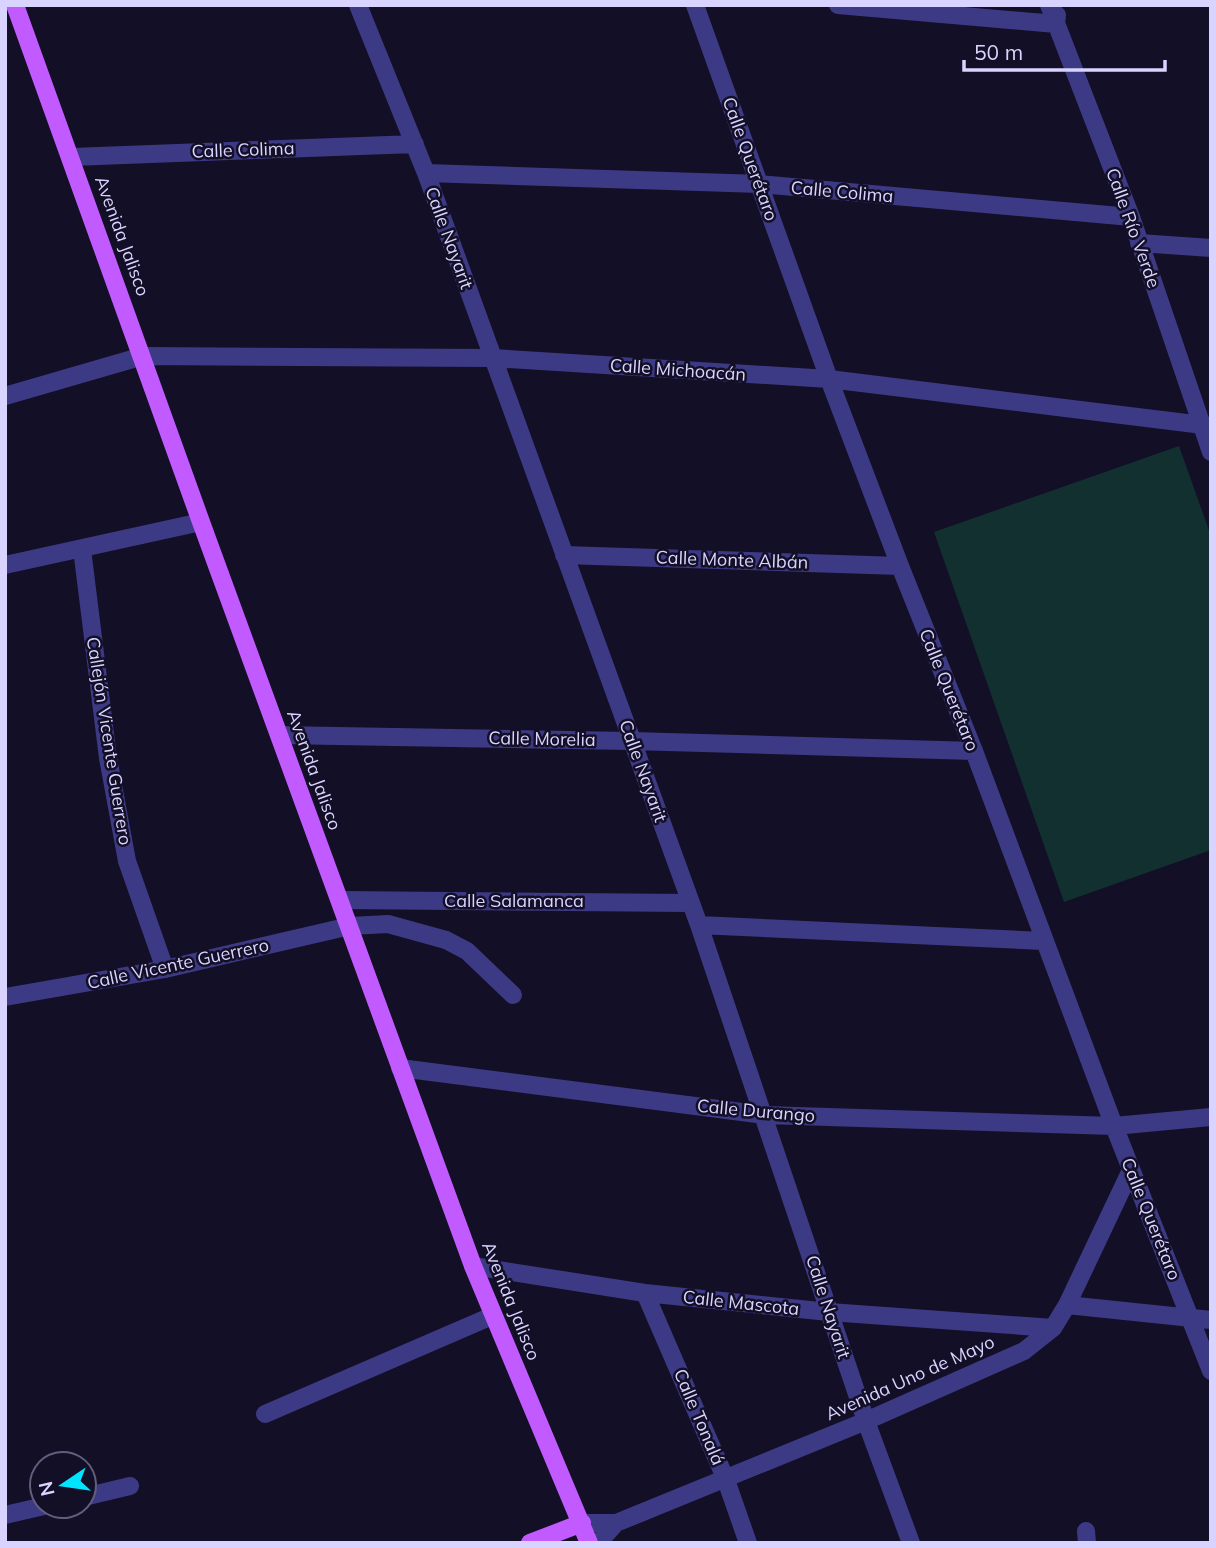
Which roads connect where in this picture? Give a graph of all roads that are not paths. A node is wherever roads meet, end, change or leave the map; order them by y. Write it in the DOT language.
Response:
graph roads {
  1 [pos="15,5"];
  2 [pos="358,5"];
  3 [pos="695,5"];
  4 [pos="838,5"];
  5 [pos="1049,5"];
  6 [pos="1059,5"];
  7 [pos="1056,23"];
  8 [pos="415,144"];
  9 [pos="72,157"];
  10 [pos="426,173"];
  11 [pos="760,184"];
  12 [pos="1131,217"];
  13 [pos="1139,243"];
  14 [pos="1211,248"];
  15 [pos="143,356"];
  16 [pos="492,358"];
  17 [pos="829,379"];
  18 [pos="5,396"];
  19 [pos="1206,425"];
  20 [pos="1211,452"];
  21 [pos="201,522"];
  22 [pos="82,549"];
  23 [pos="564,555"];
  24 [pos="5,565"];
  25 [pos="900,566"];
  26 [pos="279,735"];
  27 [pos="632,741"];
  28 [pos="974,751"];
  29 [pos="340,900"];
  30 [pos="689,903"];
  31 [pos="699,925"];
  32 [pos="350,926"];
  33 [pos="1043,941"];
  34 [pos="165,969"];
  35 [pos="513,995"];
  36 [pos="5,997"];
  37 [pos="400,1068"];
  38 [pos="765,1115"];
  39 [pos="1211,1117"];
  40 [pos="1114,1126"];
  41 [pos="1131,1170"];
  42 [pos="473,1266"];
  43 [pos="645,1293"];
  44 [pos="1066,1306"];
  45 [pos="829,1312"];
  46 [pos="492,1315"];
  47 [pos="1190,1317"];
  48 [pos="1211,1320"];
  49 [pos="1053,1328"];
  50 [pos="1211,1371"];
  51 [pos="265,1414"];
  52 [pos="866,1421"];
  53 [pos="726,1480"];
  54 [pos="130,1486"];
  55 [pos="98,1494"];
  56 [pos="28,1510"];
  57 [pos="5,1515"];
  58 [pos="582,1523"];
  59 [pos="616,1523"];
  60 [pos="530,1543"];
  61 [pos="589,1543"];
  62 [pos="598,1543"];
  63 [pos="748,1543"];
  64 [pos="911,1543"];
  1 -- 9 [label="main road, Avenida Jalisco"];
  2 -- 8 [label="street, Calle Nayarit"];
  3 -- 11 [label="street, Calle Querétaro"];
  4 -- 7 [label="street"];
  5 -- 7 [label="street, Calle Río Verde"];
  6 -- 7 [label="street"];
  7 -- 12 [label="street, Calle Río Verde"];
  8 -- 9 [label="street, Calle Colima"];
  8 -- 10 [label="street, Calle Nayarit"];
  9 -- 15 [label="main road, Avenida Jalisco"];
  10 -- 11 [label="street, Calle Colima"];
  10 -- 16 [label="street, Calle Nayarit"];
  11 -- 12 [label="street, Calle Colima"];
  11 -- 17 [label="street, Calle Querétaro"];
  12 -- 13 [label="street, Calle Río Verde"];
  13 -- 14 [label="street"];
  13 -- 19 [label="street, Calle Río Verde"];
  15 -- 16 [label="street, Calle Michoacán"];
  15 -- 18 [label="street, Calle Michoacán"];
  15 -- 21 [label="main road, Avenida Jalisco"];
  16 -- 17 [label="street, Calle Michoacán"];
  16 -- 23 [label="street, Calle Nayarit"];
  17 -- 19 [label="street, Calle Michoacán"];
  17 -- 25 [label="street, Calle Querétaro"];
  19 -- 20 [label="street, Calle Río Verde"];
  21 -- 22 [label="street"];
  21 -- 26 [label="main road, Avenida Jalisco"];
  22 -- 24 [label="street"];
  22 -- 34 [label="street, Callejón Vicente Guerrero"];
  23 -- 25 [label="street, Calle Monte Albán"];
  23 -- 27 [label="street, Calle Nayarit"];
  25 -- 28 [label="street, Calle Querétaro"];
  26 -- 27 [label="street, Calle Morelia"];
  26 -- 29 [label="main road, Avenida Jalisco"];
  27 -- 28 [label="street, Calle Morelia"];
  27 -- 30 [label="street, Calle Nayarit"];
  28 -- 33 [label="street, Calle Querétaro"];
  29 -- 30 [label="street, Calle Salamanca"];
  29 -- 32 [label="main road, Avenida Jalisco"];
  30 -- 31 [label="street, Calle Nayarit"];
  31 -- 33 [label="street"];
  31 -- 38 [label="street, Calle Nayarit"];
  32 -- 34 [label="street, Calle Vicente Guerrero"];
  32 -- 35 [label="street, Calle Vicente Guerrero"];
  32 -- 37 [label="main road, Avenida Jalisco"];
  33 -- 40 [label="street, Calle Querétaro"];
  34 -- 36 [label="street, Calle Vicente Guerrero"];
  37 -- 38 [label="street, Calle Durango"];
  37 -- 42 [label="main road, Avenida Jalisco"];
  38 -- 40 [label="street, Calle Durango"];
  38 -- 45 [label="street, Calle Nayarit"];
  39 -- 40 [label="street, Calle Durango"];
  40 -- 41 [label="street, Calle Querétaro"];
  41 -- 44 [label="street, Avenida Uno de Mayo"];
  41 -- 47 [label="street, Calle Querétaro"];
  42 -- 43 [label="street, Calle Mascota"];
  42 -- 46 [label="main road, Avenida Jalisco"];
  43 -- 45 [label="street, Calle Mascota"];
  43 -- 53 [label="street, Calle Tonalá"];
  44 -- 47 [label="street"];
  44 -- 49 [label="street, Avenida Uno de Mayo"];
  45 -- 49 [label="street, Calle Mascota"];
  45 -- 52 [label="street, Calle Nayarit"];
  46 -- 51 [label="street"];
  46 -- 58 [label="main road, Avenida Jalisco"];
  47 -- 48 [label="street"];
  47 -- 50 [label="street, Calle Querétaro"];
  49 -- 52 [label="street, Avenida Uno de Mayo"];
  52 -- 53 [label="street, Avenida Uno de Mayo"];
  52 -- 64 [label="street, Calle Nayarit"];
  53 -- 59 [label="street, Avenida Uno de Mayo"];
  53 -- 63 [label="street, Calle Tonalá"];
  54 -- 55 [label="street"];
  56 -- 57 [label="street"];
  58 -- 59 [label="street, Avenida Uno de Mayo"];
  58 -- 60 [label="main road, Avenida Uno de Mayo"];
  58 -- 61 [label="main road, Avenida Jalisco"];
  59 -- 62 [label="street, Avenida Uno de Mayo"];
}
